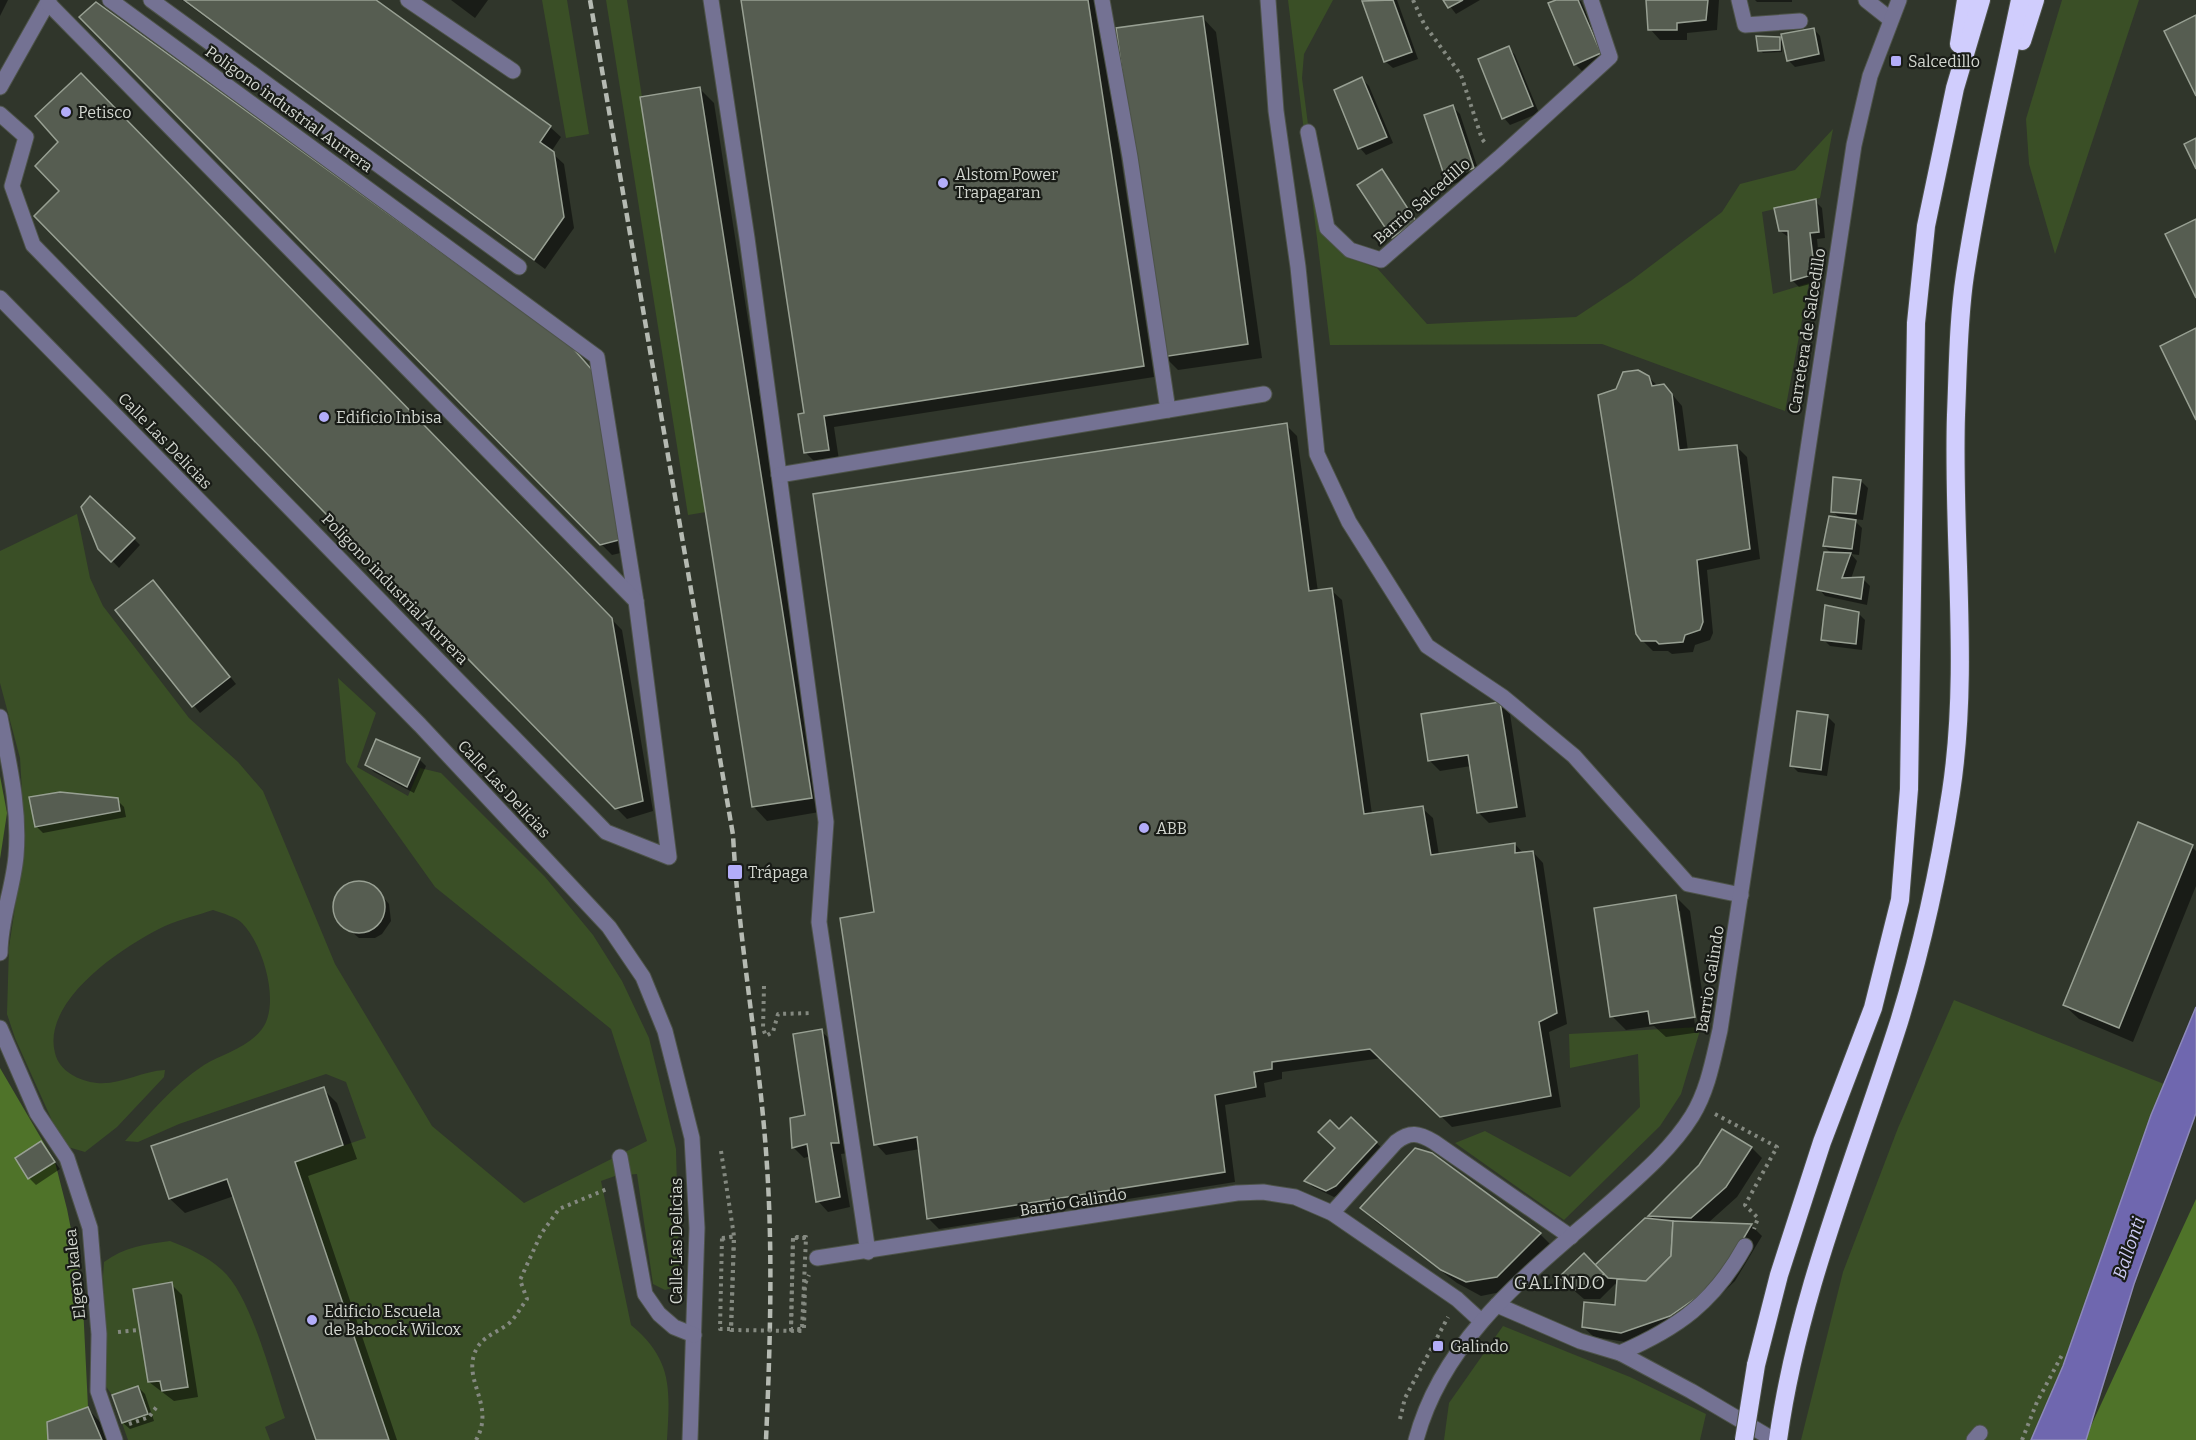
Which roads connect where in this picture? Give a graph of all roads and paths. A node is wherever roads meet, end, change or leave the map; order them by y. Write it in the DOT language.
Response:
graph roads {
  1 [pos="110,0"];
  2 [pos="151,0"];
  3 [pos="408,0"];
  4 [pos="711,0"];
  5 [pos="1102,0"];
  6 [pos="1268,0"];
  7 [pos="1413,0"];
  8 [pos="1591,0"];
  9 [pos="1738,0"];
  10 [pos="1866,0"];
  11 [pos="1899,0"];
  12 [pos="1966,0"];
  13 [pos="1981,0"];
  14 [pos="2020,0"];
  15 [pos="2035,0"];
  16 [pos="49,2"];
  17 [pos="1890,19"];
  18 [pos="1800,21"];
  19 [pos="513,71"];
  20 [pos="1,82"];
  21 [pos="1955,88"];
  22 [pos="0,114"];
  23 [pos="1308,132"];
  24 [pos="1992,134"];
  25 [pos="1499,158"];
  26 [pos="519,267"];
  27 [pos="0,298"];
  28 [pos="1264,394"];
  29 [pos="1168,410"];
  30 [pos="779,476"];
  31 [pos="636,601"];
  32 [pos="1775,674"];
  33 [pos="0,717"];
  34 [pos="1741,895"];
  35 [pos="0,953"];
  36 [pos="764,986"];
  37 [pos="832,1011"];
  38 [pos="0,1028"];
  39 [pos="1714,1114"];
  40 [pos="721,1150"];
  41 [pos="621,1157"];
  42 [pos="625,1182"];
  43 [pos="1332,1213"];
  44 [pos="734,1236"];
  45 [pos="1571,1237"];
  46 [pos="1745,1246"];
  47 [pos="868,1252"];
  48 [pos="817,1258"];
  49 [pos="805,1284"];
  50 [pos="1497,1305"];
  51 [pos="719,1317"];
  52 [pos="1481,1321"];
  53 [pos="715,1330"];
  54 [pos="731,1330"];
  55 [pos="694,1335"];
  56 [pos="1620,1353"];
  57 [pos="2062,1354"];
  58 [pos="158,1405"];
  59 [pos="113,1435"];
  60 [pos="476,1440"];
  61 [pos="690,1440"];
  62 [pos="1416,1440"];
  63 [pos="1744,1440"];
  64 [pos="1774,1440"];
  65 [pos="1778,1440"];
  66 [pos="2022,1440"];
  1 -- 31 [label="street, Poligono industrial Aurrera"];
  2 -- 26 [label="street"];
  3 -- 19 [label="street"];
  4 -- 30 [label="street"];
  5 -- 29 [label="street"];
  6 -- 34 [label="street"];
  7 -- 25 [label="path, Barrio Salcedillo"];
  8 -- 25 [label="street, Barrio Salcedillo"];
  9 -- 18 [label="street"];
  10 -- 17 [label="street"];
  11 -- 17 [label="street, Carretera de Salcedillo"];
  12 -- 21 [label="highway"];
  13 -- 21 [label="highway"];
  14 -- 24 [label="highway"];
  15 -- 24 [label="highway"];
  16 -- 20 [label="street"];
  16 -- 31 [label="street"];
  17 -- 32 [label="street, Carretera de Salcedillo"];
  21 -- 63 [label="highway, bridge"];
  22 -- 31 [label="street, Poligono industrial Aurrera"];
  23 -- 25 [label="street, Barrio Salcedillo"];
  24 -- 65 [label="highway"];
  27 -- 55 [label="street, Calle Las Delicias"];
  28 -- 29 [label="street"];
  29 -- 30 [label="street"];
  30 -- 37 [label="street"];
  32 -- 34 [label="street, Barrio Galindo"];
  33 -- 35 [label="street"];
  34 -- 45 [label="street, Barrio Galindo"];
  36 -- 37 [label="path"];
  37 -- 47 [label="street"];
  38 -- 59 [label="street, Elgero kalea"];
  39 -- 46 [label="path"];
  40 -- 44 [label="path"];
  41 -- 42 [label="street"];
  42 -- 55 [label="street"];
  42 -- 60 [label="path"];
  43 -- 45 [label="street"];
  43 -- 47 [label="street, Barrio Galindo"];
  43 -- 52 [label="street, Barrio Galindo"];
  44 -- 51 [label="path, bridge"];
  44 -- 54 [label="path, bridge"];
  45 -- 50 [label="street, Barrio Galindo"];
  46 -- 56 [label="street"];
  47 -- 48 [label="street, Barrio Galindo"];
  49 -- 49 [label="path, bridge"];
  49 -- 54 [label="path, bridge"];
  50 -- 52 [label="street, Barrio Galindo"];
  50 -- 56 [label="street"];
  52 -- 62 [label="street, Barrio Galindo"];
  53 -- 54 [label="path"];
  55 -- 61 [label="street, Calle Las Delicias"];
  56 -- 64 [label="street"];
  57 -- 66 [label="path"];
  58 -- 59 [label="path"];
}
